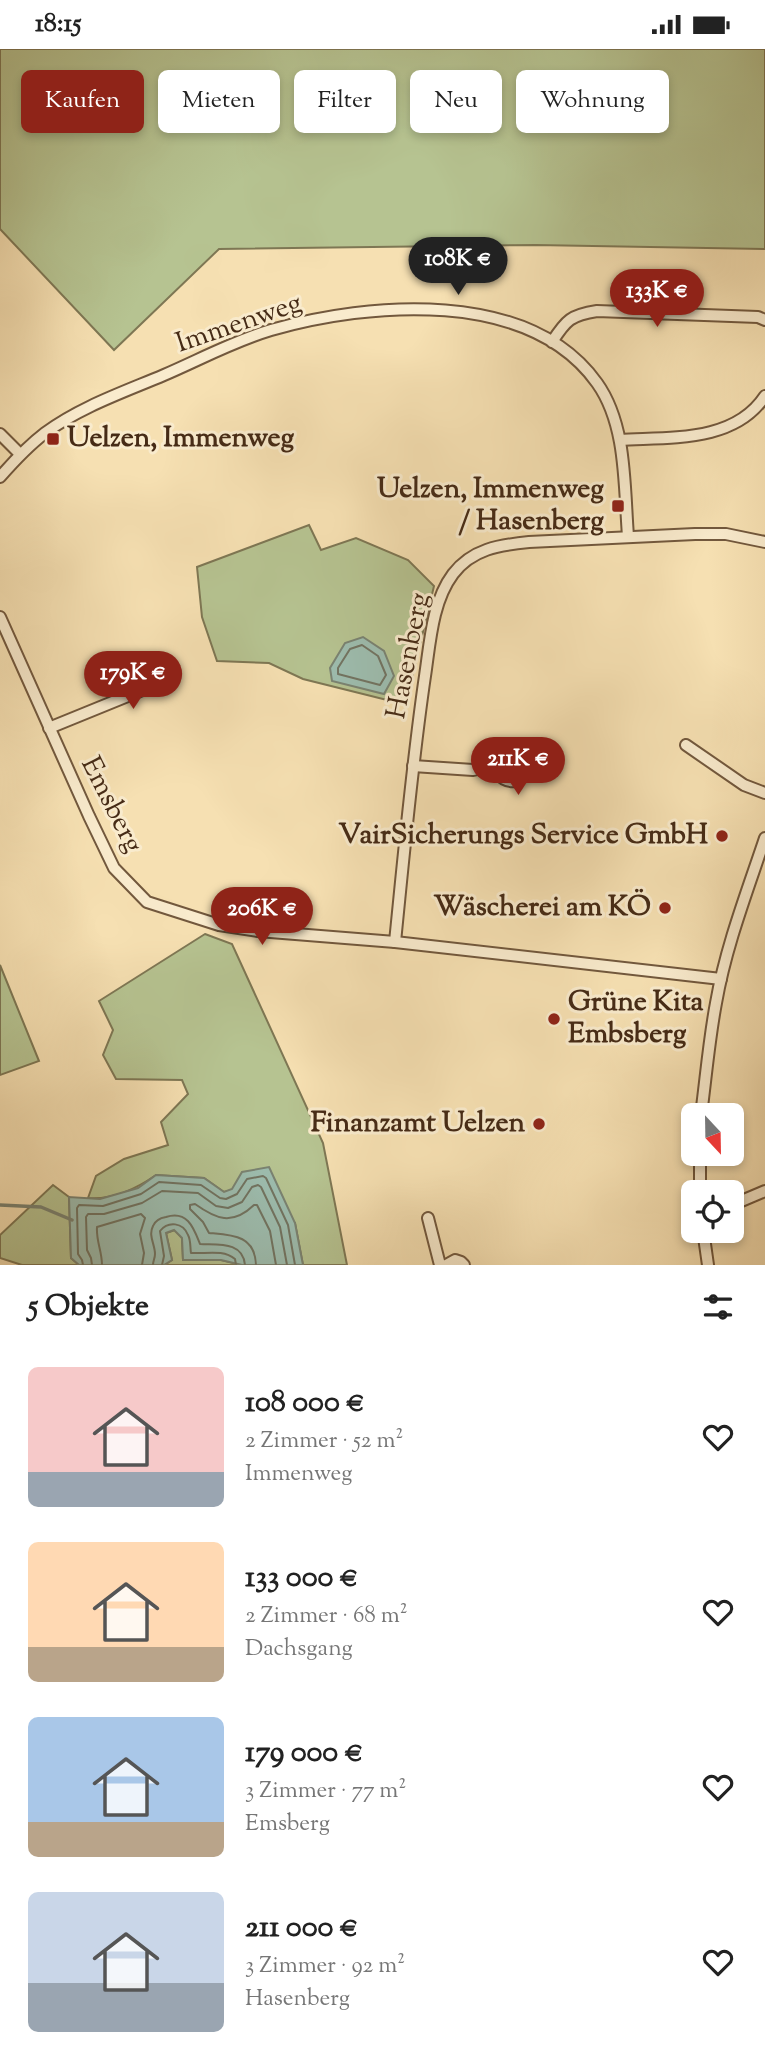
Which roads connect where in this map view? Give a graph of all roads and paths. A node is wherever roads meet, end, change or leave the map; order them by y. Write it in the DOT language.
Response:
graph roads {
  1 [pos="765,320"];
  2 [pos="552,342"];
  3 [pos="765,396"];
  4 [pos="0,434"];
  5 [pos="620,440"];
  6 [pos="20,454"];
  7 [pos="0,477"];
  8 [pos="628,536"];
  9 [pos="765,542"];
  10 [pos="0,617"];
  11 [pos="153,662"];
  12 [pos="49,728"];
  13 [pos="686,745"];
  14 [pos="491,766"];
  15 [pos="413,767"];
  16 [pos="765,793"];
  17 [pos="765,838"];
  18 [pos="395,942"];
  19 [pos="721,979"];
  20 [pos="702,1103"];
  21 [pos="765,1191"];
  22 [pos="744,1200"];
  23 [pos="428,1218"];
  24 [pos="705,1243"];
  25 [pos="440,1265"];
  26 [pos="446,1265"];
  27 [pos="464,1265"];
  28 [pos="708,1265"];
  1 -- 2 [label="street"];
  2 -- 5 [label="street, Immenweg"];
  2 -- 6 [label="street, Immenweg"];
  3 -- 5 [label="street"];
  4 -- 6 [label="street"];
  5 -- 8 [label="street, Immenweg"];
  6 -- 7 [label="street, Immenweg"];
  8 -- 9 [label="street, Hasenberg"];
  8 -- 15 [label="street, Hasenberg"];
  10 -- 12 [label="street, Emsberg"];
  11 -- 12 [label="street, Emsberg"];
  12 -- 18 [label="street, Emsberg"];
  13 -- 16 [label="street"];
  14 -- 15 [label="street"];
  15 -- 18 [label="street, Hasenberg"];
  17 -- 19 [label="street"];
  18 -- 19 [label="street, Emsberg"];
  19 -- 20 [label="street"];
  21 -- 22 [label="street"];
  23 -- 25 [label="street"];
  24 -- 28 [label="street"];
  26 -- 27 [label="street"];
}
